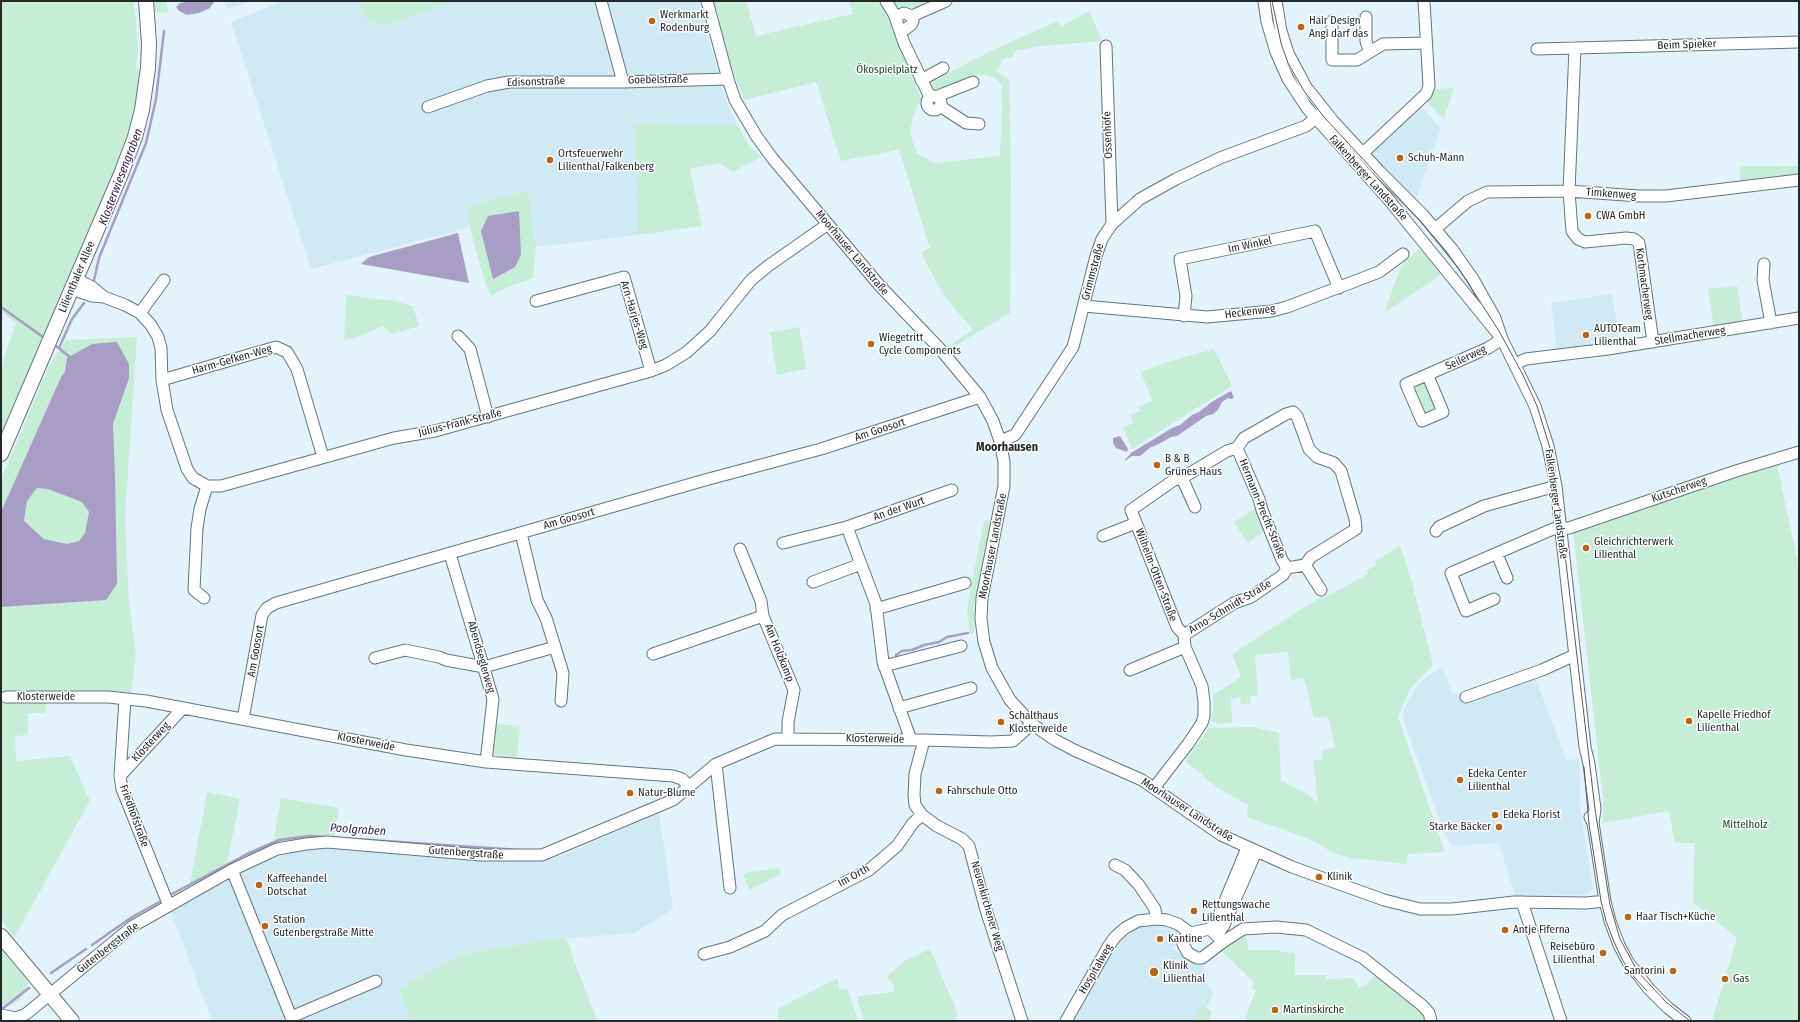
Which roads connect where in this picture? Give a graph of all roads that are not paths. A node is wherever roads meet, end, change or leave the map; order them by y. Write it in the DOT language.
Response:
graph roads {
  1 [pos="146,1"];
  2 [pos="601,1"];
  3 [pos="706,1"];
  4 [pos="886,1"];
  5 [pos="946,1"];
  6 [pos="1264,1"];
  7 [pos="1276,1"];
  8 [pos="1424,1"];
  9 [pos="895,16"];
  10 [pos="912,16"];
  11 [pos="1366,17"];
  12 [pos="1332,21"];
  13 [pos="900,32"];
  14 [pos="1799,42"];
  15 [pos="1426,43"];
  16 [pos="1106,46"];
  17 [pos="1575,48"];
  18 [pos="1537,49"];
  19 [pos="1369,51"];
  20 [pos="943,68"];
  21 [pos="728,79"];
  22 [pos="921,80"];
  23 [pos="623,82"];
  24 [pos="973,82"];
  25 [pos="936,100"];
  26 [pos="428,107"];
  27 [pos="1324,111"];
  28 [pos="1316,119"];
  29 [pos="980,124"];
  30 [pos="1363,153"];
  31 [pos="1799,180"];
  32 [pos="1569,191"];
  33 [pos="828,224"];
  34 [pos="1112,224"];
  35 [pos="1435,229"];
  36 [pos="1403,254"];
  37 [pos="1764,264"];
  38 [pos="164,280"];
  39 [pos="74,284"];
  40 [pos="1339,288"];
  41 [pos="536,301"];
  42 [pos="1084,306"];
  43 [pos="140,313"];
  44 [pos="1184,316"];
  45 [pos="1799,318"];
  46 [pos="1771,323"];
  47 [pos="458,336"];
  48 [pos="1502,339"];
  49 [pos="1653,342"];
  50 [pos="1515,364"];
  51 [pos="651,371"];
  52 [pos="1428,376"];
  53 [pos="162,380"];
  54 [pos="980,397"];
  55 [pos="488,417"];
  56 [pos="1000,440"];
  57 [pos="1237,448"];
  58 [pos="1799,452"];
  59 [pos="1,454"];
  60 [pos="323,457"];
  61 [pos="1182,478"];
  62 [pos="207,486"];
  63 [pos="1556,486"];
  64 [pos="952,490"];
  65 [pos="1195,507"];
  66 [pos="1136,523"];
  67 [pos="846,527"];
  68 [pos="1559,529"];
  69 [pos="1436,531"];
  70 [pos="521,533"];
  71 [pos="1103,536"];
  72 [pos="783,543"];
  73 [pos="740,549"];
  74 [pos="450,554"];
  75 [pos="1497,554"];
  76 [pos="861,564"];
  77 [pos="1305,565"];
  78 [pos="1287,568"];
  79 [pos="1507,578"];
  80 [pos="813,582"];
  81 [pos="965,583"];
  82 [pos="1321,590"];
  83 [pos="204,598"];
  84 [pos="1494,599"];
  85 [pos="876,609"];
  86 [pos="764,616"];
  87 [pos="1184,635"];
  88 [pos="555,646"];
  89 [pos="961,646"];
  90 [pos="1185,647"];
  91 [pos="653,654"];
  92 [pos="1575,654"];
  93 [pos="375,658"];
  94 [pos="884,666"];
  95 [pos="484,667"];
  96 [pos="1130,670"];
  97 [pos="971,688"];
  98 [pos="6,697"];
  99 [pos="1466,697"];
  100 [pos="125,699"];
  101 [pos="561,701"];
  102 [pos="183,708"];
  103 [pos="899,708"];
  104 [pos="243,719"];
  105 [pos="1032,724"];
  106 [pos="788,738"];
  107 [pos="911,740"];
  108 [pos="924,740"];
  109 [pos="486,762"];
  110 [pos="716,764"];
  111 [pos="120,776"];
  112 [pos="689,786"];
  113 [pos="1154,788"];
  114 [pos="922,815"];
  115 [pos="1252,850"];
  116 [pos="1115,865"];
  117 [pos="232,870"];
  118 [pos="730,888"];
  119 [pos="1605,901"];
  120 [pos="1522,902"];
  121 [pos="169,906"];
  122 [pos="1156,919"];
  123 [pos="1190,933"];
  124 [pos="1216,935"];
  125 [pos="1,936"];
  126 [pos="704,954"];
  127 [pos="376,981"];
  128 [pos="49,994"];
  129 [pos="1,1015"];
  130 [pos="72,1021"];
  131 [pos="1022,1021"];
  132 [pos="1066,1021"];
  133 [pos="1431,1021"];
  134 [pos="1561,1021"];
  135 [pos="1685,1021"];
  1 -- 39 [label="main road, Lilienthaler Allee"];
  2 -- 23 [label="street, Goebelstraße"];
  3 -- 21 [label="street, Moorhauser Landstraße"];
  4 -- 9 [label="street"];
  5 -- 10 [label="street"];
  6 -- 28 [label="street, Falkenberger Landstraße"];
  7 -- 27 [label="street, Falkenberger Landstraße"];
  8 -- 15 [label="street"];
  9 -- 10 [label="street"];
  9 -- 13 [label="street"];
  10 -- 13 [label="street"];
  11 -- 19 [label="street"];
  12 -- 19 [label="street"];
  13 -- 22 [label="street"];
  14 -- 17 [label="street, Beim Spieker"];
  15 -- 19 [label="street"];
  15 -- 30 [label="street"];
  16 -- 34 [label="street, Ossenhöfe"];
  17 -- 18 [label="street, Beim Spieker"];
  17 -- 32 [label="street"];
  20 -- 22 [label="street"];
  21 -- 23 [label="street, Goebelstraße"];
  21 -- 33 [label="street, Moorhauser Landstraße"];
  22 -- 25 [label="street"];
  23 -- 26 [label="street, Edisonstraße"];
  24 -- 25 [label="street"];
  25 -- 29 [label="street"];
  27 -- 28 [label="street, Grimmstraße"];
  27 -- 30 [label="street, Falkenberger Landstraße"];
  28 -- 34 [label="street, Grimmstraße"];
  28 -- 48 [label="street, Falkenberger Landstraße"];
  30 -- 35 [label="street, Falkenberger Landstraße"];
  31 -- 32 [label="street, Timkenweg"];
  32 -- 35 [label="street, Timkenweg"];
  32 -- 49 [label="street, Korbmacherweg"];
  33 -- 51 [label="street, Julius-Frank-Straße"];
  33 -- 54 [label="street, Moorhauser Landstraße"];
  34 -- 42 [label="street, Grimmstraße"];
  35 -- 48 [label="street, Falkenberger Landstraße"];
  36 -- 40 [label="street, Heckenweg"];
  37 -- 46 [label="street"];
  38 -- 43 [label="street"];
  39 -- 43 [label="street"];
  39 -- 59 [label="main road, Lilienthaler Allee"];
  40 -- 44 [label="street, Heckenweg"];
  40 -- 44 [label="street, Im Winkel"];
  41 -- 51 [label="street, Arn-Harjes-Weg"];
  42 -- 44 [label="street, Heckenweg"];
  42 -- 56 [label="street, Grimmstraße"];
  43 -- 53 [label="street"];
  45 -- 46 [label="street, Stellmacherweg"];
  46 -- 49 [label="street, Stellmacherweg"];
  47 -- 55 [label="street"];
  48 -- 50 [label="street, Falkenberger Landstraße"];
  48 -- 52 [label="street, Seilerweg"];
  49 -- 50 [label="street, Stellmacherweg"];
  50 -- 63 [label="street, Falkenberger Landstraße"];
  51 -- 55 [label="street, Julius-Frank-Straße"];
  53 -- 60 [label="street, Harm-Gefken-Weg"];
  53 -- 62 [label="street"];
  54 -- 56 [label="street, Moorhauser Landstraße"];
  54 -- 70 [label="street, Am Goosort"];
  55 -- 60 [label="street, Julius-Frank-Straße"];
  56 -- 105 [label="street, Moorhauser Landstraße"];
  57 -- 61 [label="street, Wilhelm-Otten-Straße"];
  57 -- 77 [label="street, Wilhelm-Otten-Straße"];
  57 -- 78 [label="street, Hermann-Precht-Straße"];
  58 -- 68 [label="street, Kutscherweg"];
  60 -- 62 [label="street, Julius-Frank-Straße"];
  61 -- 65 [label="street"];
  61 -- 66 [label="street, Wilhelm-Otten-Straße"];
  62 -- 83 [label="street"];
  63 -- 68 [label="street, Falkenberger Landstraße"];
  63 -- 69 [label="street"];
  64 -- 67 [label="street, An der Wurt"];
  66 -- 71 [label="street, Wilhelm-Otten-Straße"];
  66 -- 87 [label="street, Wilhelm-Otten-Straße"];
  67 -- 72 [label="street, An der Wurt"];
  67 -- 76 [label="street"];
  68 -- 75 [label="street, Falkenberger Landstraße"];
  68 -- 92 [label="street, Falkenberger Landstraße"];
  70 -- 74 [label="street, Am Goosort"];
  70 -- 88 [label="street"];
  73 -- 86 [label="street, Am Holzkamp"];
  74 -- 95 [label="street, Abendseglerweg"];
  74 -- 104 [label="street, Am Goosort"];
  75 -- 79 [label="street"];
  75 -- 84 [label="street, Falkenberger Landstraße"];
  76 -- 80 [label="street"];
  76 -- 85 [label="street"];
  77 -- 78 [label="street"];
  77 -- 82 [label="street"];
  78 -- 87 [label="street, Arno-Schmidt-Straße"];
  81 -- 85 [label="street"];
  85 -- 94 [label="street"];
  86 -- 91 [label="street, Am Holzkamp"];
  86 -- 106 [label="street, Am Holzkamp"];
  87 -- 90 [label="street, Wilhelm-Otten-Straße"];
  88 -- 95 [label="street"];
  88 -- 101 [label="street"];
  89 -- 94 [label="street"];
  90 -- 96 [label="street"];
  90 -- 113 [label="street, Wilhelm-Otten-Straße"];
  92 -- 99 [label="street"];
  92 -- 119 [label="street, Falkenberger Landstraße"];
  93 -- 95 [label="street"];
  94 -- 103 [label="street"];
  95 -- 109 [label="street, Abendseglerweg"];
  97 -- 103 [label="street"];
  98 -- 100 [label="street, Klosterweide"];
  100 -- 102 [label="street, Klosterweide"];
  100 -- 111 [label="street, Friedhofstraße"];
  102 -- 104 [label="street, Klosterweide"];
  102 -- 111 [label="street, Klosterweg"];
  103 -- 107 [label="street"];
  104 -- 109 [label="street, Klosterweide"];
  105 -- 108 [label="street, Klosterweide"];
  105 -- 113 [label="street, Moorhauser Landstraße"];
  106 -- 107 [label="street, Klosterweide"];
  106 -- 110 [label="street, Klosterweide"];
  107 -- 108 [label="street, Klosterweide"];
  108 -- 114 [label="street"];
  109 -- 112 [label="street, Klosterweide"];
  110 -- 112 [label="street, Klosterweide"];
  110 -- 118 [label="street"];
  111 -- 121 [label="street, Friedhofstraße"];
  112 -- 117 [label="street, Gutenbergstraße"];
  113 -- 115 [label="street, Moorhauser Landstraße"];
  114 -- 126 [label="street, Im Orth"];
  114 -- 131 [label="street, Neuenkirchener Weg"];
  115 -- 120 [label="street, Moorhauser Landstraße"];
  115 -- 124 [label="street"];
  116 -- 122 [label="street"];
  117 -- 121 [label="street, Gutenbergstraße"];
  117 -- 127 [label="street"];
  119 -- 120 [label="street, Moorhauser Landstraße"];
  119 -- 135 [label="street, Falkenberger Landstraße"];
  120 -- 134 [label="street"];
  121 -- 128 [label="street, Gutenbergstraße"];
  122 -- 123 [label="street, Hospitalweg"];
  122 -- 132 [label="street, Hospitalweg"];
  123 -- 124 [label="street"];
  123 -- 124 [label="street"];
  124 -- 133 [label="street"];
  125 -- 128 [label="main road"];
  128 -- 129 [label="street, Gutenbergstraße"];
  128 -- 130 [label="main road"];
}
